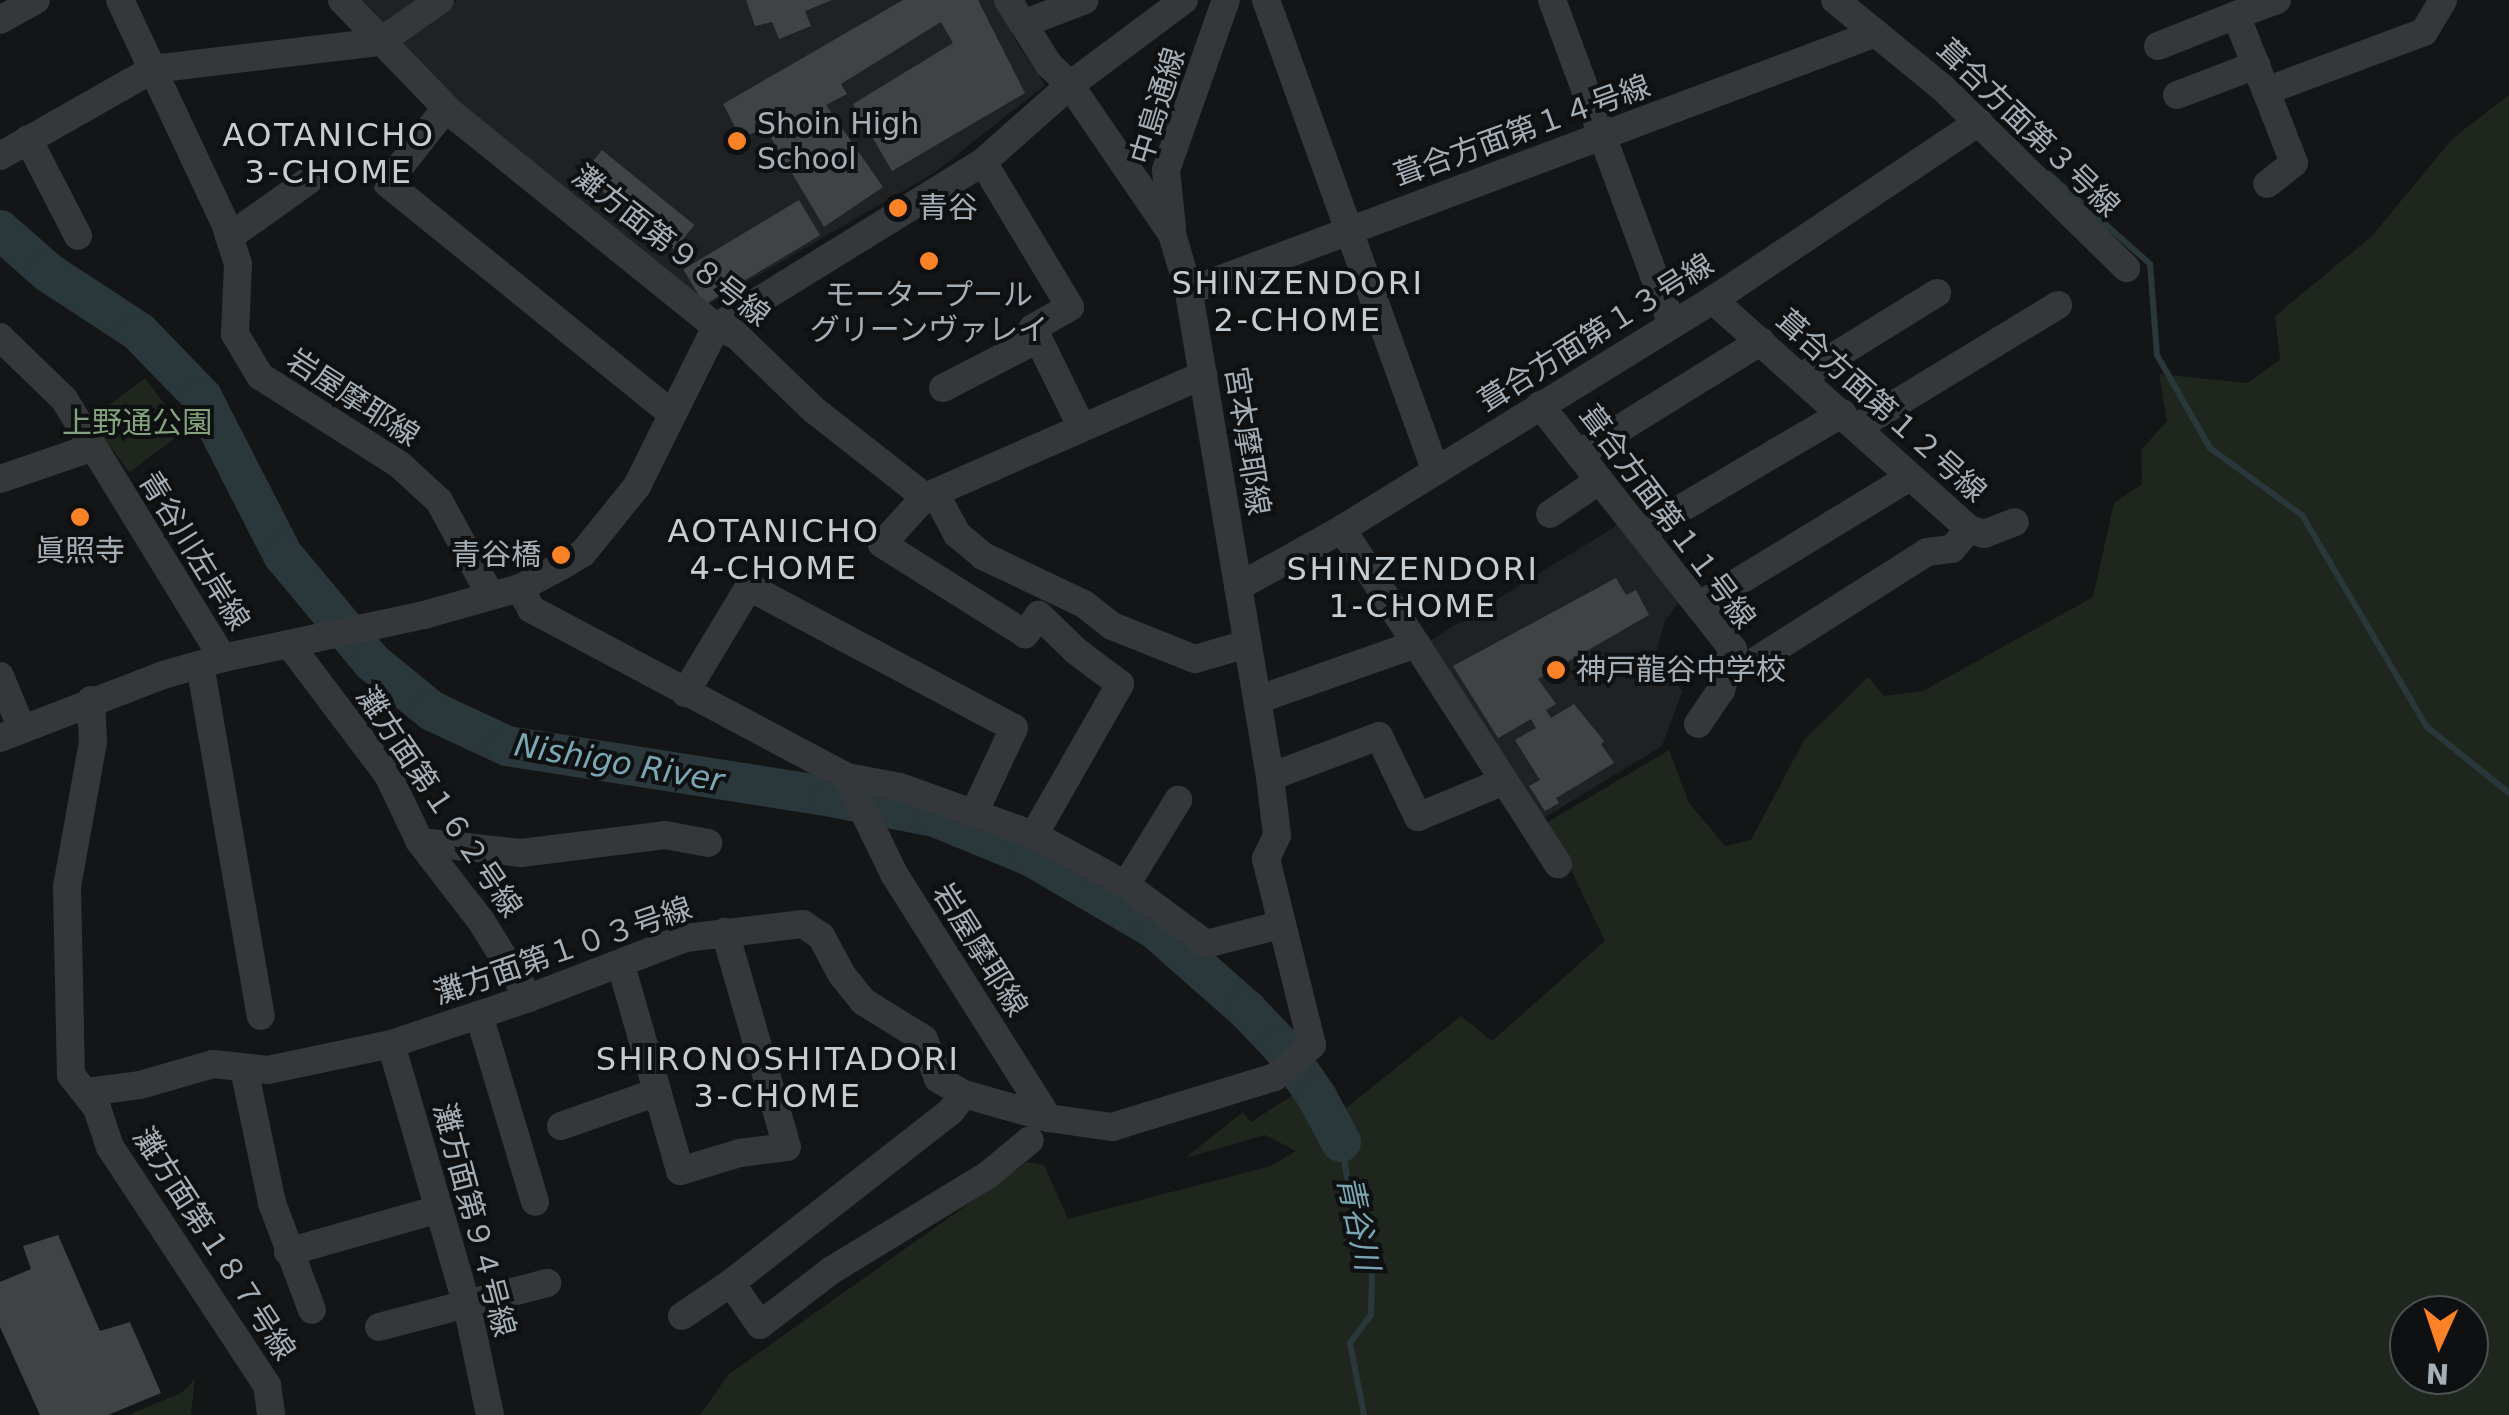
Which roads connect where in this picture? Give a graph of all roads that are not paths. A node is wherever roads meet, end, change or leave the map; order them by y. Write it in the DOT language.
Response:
graph roads {
  1 [pos="36,0"];
  2 [pos="120,0"];
  3 [pos="342,0"];
  4 [pos="440,0"];
  5 [pos="1085,0"];
  6 [pos="1184,0"];
  7 [pos="1226,0"];
  8 [pos="1266,0"];
  9 [pos="1552,0"];
  10 [pos="1836,0"];
  11 [pos="2277,0"];
  12 [pos="2442,0"];
  13 [pos="1016,12"];
  14 [pos="2236,15"];
  15 [pos="0,20"];
  16 [pos="1876,34"];
  17 [pos="380,42"];
  18 [pos="2158,46"];
  19 [pos="153,69"];
  20 [pos="2261,78"];
  21 [pos="1070,85"];
  22 [pos="2177,96"];
  23 [pos="446,108"];
  24 [pos="1980,122"];
  25 [pos="1601,138"];
  26 [pos="28,139"];
  27 [pos="0,156"];
  28 [pos="983,162"];
  29 [pos="308,181"];
  30 [pos="2267,184"];
  31 [pos="1350,228"];
  32 [pos="1172,234"];
  33 [pos="78,236"];
  34 [pos="230,237"];
  35 [pos="2126,268"];
  36 [pos="1190,290"];
  37 [pos="1937,292"];
  38 [pos="1713,300"];
  39 [pos="2058,305"];
  40 [pos="1672,324"];
  41 [pos="716,328"];
  42 [pos="0,337"];
  43 [pos="1038,339"];
  44 [pos="1760,342"];
  45 [pos="1203,375"];
  46 [pos="1801,376"];
  47 [pos="943,388"];
  48 [pos="1540,405"];
  49 [pos="670,412"];
  50 [pos="1851,420"];
  51 [pos="1082,428"];
  52 [pos="91,448"];
  53 [pos="1579,454"];
  54 [pos="1435,470"];
  55 [pos="1910,477"];
  56 [pos="0,480"];
  57 [pos="1600,480"];
  58 [pos="930,495"];
  59 [pos="1550,514"];
  60 [pos="2014,522"];
  61 [pos="1342,529"];
  62 [pos="1969,529"];
  63 [pos="1641,532"];
  64 [pos="1238,586"];
  65 [pos="520,588"];
  66 [pos="491,596"];
  67 [pos="1700,605"];
  68 [pos="1247,644"];
  69 [pos="1416,644"];
  70 [pos="290,646"];
  71 [pos="1756,660"];
  72 [pos="212,667"];
  73 [pos="0,676"];
  74 [pos="685,693"];
  75 [pos="92,700"];
  76 [pos="1256,700"];
  77 [pos="1698,724"];
  78 [pos="11,734"];
  79 [pos="1270,777"];
  80 [pos="849,780"];
  81 [pos="1504,781"];
  82 [pos="1178,800"];
  83 [pos="975,811"];
  84 [pos="1034,835"];
  85 [pos="420,842"];
  86 [pos="708,843"];
  87 [pos="1558,864"];
  88 [pos="1126,885"];
  89 [pos="1280,926"];
  90 [pos="725,932"];
  91 [pos="621,965"];
  92 [pos="528,998"];
  93 [pos="479,1014"];
  94 [pos="261,1016"];
  95 [pos="390,1044"];
  96 [pos="244,1069"];
  97 [pos="1275,1077"];
  98 [pos="86,1092"];
  99 [pos="657,1092"];
  100 [pos="964,1094"];
  101 [pos="561,1126"];
  102 [pos="1039,1129"];
  103 [pos="535,1202"];
  104 [pos="439,1209"];
  105 [pos="288,1252"];
  106 [pos="547,1283"];
  107 [pos="731,1283"];
  108 [pos="467,1305"];
  109 [pos="312,1310"];
  110 [pos="682,1316"];
  111 [pos="378,1327"];
  112 [pos="271,1415"];
  113 [pos="490,1415"];
  1 -- 15 [label="street"];
  2 -- 19 [label="street, 岩屋摩耶線"];
  3 -- 17 [label="street, 灘方面第９８号線"];
  4 -- 17 [label="street"];
  5 -- 13 [label="street"];
  6 -- 21 [label="street"];
  7 -- 32 [label="street, 中島通線"];
  8 -- 31 [label="street"];
  9 -- 25 [label="street"];
  10 -- 16 [label="street, 葺合方面第３号線"];
  11 -- 14 [label="street"];
  12 -- 20 [label="street"];
  13 -- 21 [label="street, 宮本摩耶線"];
  14 -- 18 [label="street"];
  14 -- 20 [label="street"];
  16 -- 24 [label="street, 葺合方面第３号線"];
  16 -- 25 [label="street, 葺合方面第１４号線"];
  17 -- 19 [label="street"];
  17 -- 23 [label="street, 灘方面第９８号線"];
  19 -- 26 [label="street"];
  19 -- 34 [label="street, 岩屋摩耶線"];
  20 -- 22 [label="street"];
  20 -- 30 [label="street"];
  21 -- 28 [label="street"];
  21 -- 32 [label="street, 宮本摩耶線"];
  23 -- 41 [label="street, 灘方面第９８号線"];
  23 -- 49 [label="street"];
  24 -- 35 [label="street, 葺合方面第３号線"];
  24 -- 38 [label="street, 葺合方面第１３号線"];
  25 -- 31 [label="street, 葺合方面第１４号線"];
  25 -- 40 [label="street"];
  26 -- 27 [label="street"];
  26 -- 33 [label="street"];
  28 -- 41 [label="street"];
  28 -- 43 [label="street"];
  29 -- 34 [label="street"];
  31 -- 36 [label="street, 葺合方面第１４号線"];
  31 -- 54 [label="street"];
  32 -- 36 [label="street, 宮本摩耶線"];
  34 -- 66 [label="street, 岩屋摩耶線"];
  36 -- 45 [label="street, 宮本摩耶線"];
  37 -- 46 [label="street"];
  38 -- 40 [label="street, 葺合方面第１３号線"];
  38 -- 44 [label="street, 葺合方面第１２号線"];
  39 -- 50 [label="street"];
  40 -- 48 [label="street, 葺合方面第１３号線"];
  41 -- 49 [label="street"];
  41 -- 58 [label="street, 灘方面第９８号線"];
  42 -- 52 [label="street, 青谷川左岸線"];
  43 -- 47 [label="street"];
  43 -- 51 [label="street"];
  44 -- 46 [label="street, 葺合方面第１２号線"];
  44 -- 53 [label="street"];
  45 -- 51 [label="street"];
  45 -- 64 [label="street, 宮本摩耶線"];
  46 -- 50 [label="street, 葺合方面第１２号線"];
  48 -- 53 [label="street, 葺合方面第１１号線"];
  48 -- 54 [label="street, 葺合方面第１３号線"];
  49 -- 65 [label="street"];
  50 -- 55 [label="street, 葺合方面第１２号線"];
  50 -- 63 [label="street"];
  51 -- 58 [label="street"];
  52 -- 56 [label="street"];
  52 -- 72 [label="street, 青谷川左岸線"];
  53 -- 57 [label="street, 葺合方面第１１号線"];
  54 -- 61 [label="street, 葺合方面第１３号線"];
  55 -- 62 [label="street, 葺合方面第１２号線"];
  55 -- 67 [label="street"];
  57 -- 59 [label="street"];
  57 -- 63 [label="street, 葺合方面第１１号線"];
  58 -- 68 [label="street, 灘方面第９８号線"];
  58 -- 84 [label="street"];
  60 -- 62 [label="street, 葺合方面第１２号線"];
  61 -- 64 [label="street, 葺合方面第１３号線"];
  61 -- 69 [label="street"];
  62 -- 71 [label="street"];
  63 -- 67 [label="street, 葺合方面第１１号線"];
  64 -- 68 [label="street, 宮本摩耶線"];
  65 -- 66 [label="street"];
  65 -- 74 [label="street"];
  66 -- 70 [label="street"];
  67 -- 77 [label="street, 葺合方面第１１号線"];
  68 -- 76 [label="street, 宮本摩耶線"];
  69 -- 76 [label="street"];
  69 -- 81 [label="street"];
  70 -- 72 [label="street"];
  70 -- 85 [label="street, 灘方面第１６２号線"];
  72 -- 75 [label="street"];
  72 -- 94 [label="street"];
  73 -- 78 [label="street"];
  74 -- 80 [label="street"];
  74 -- 83 [label="street"];
  75 -- 78 [label="street"];
  75 -- 98 [label="street, 灘方面第１８７号線"];
  76 -- 79 [label="street, 宮本摩耶線"];
  79 -- 81 [label="street"];
  79 -- 89 [label="street, 宮本摩耶線"];
  80 -- 83 [label="street"];
  80 -- 102 [label="street, 岩屋摩耶線"];
  81 -- 87 [label="street"];
  82 -- 88 [label="street"];
  83 -- 84 [label="street"];
  84 -- 88 [label="street"];
  85 -- 86 [label="street"];
  85 -- 92 [label="street, 灘方面第１６２号線"];
  88 -- 89 [label="street"];
  89 -- 97 [label="street, 宮本摩耶線"];
  90 -- 91 [label="street, 灘方面第１０３号線"];
  90 -- 99 [label="street"];
  90 -- 100 [label="street, 灘方面第１０３号線"];
  91 -- 92 [label="street, 灘方面第１０３号線"];
  91 -- 99 [label="street"];
  92 -- 93 [label="street, 灘方面第１０３号線"];
  93 -- 95 [label="street, 灘方面第１０３号線"];
  93 -- 103 [label="street"];
  95 -- 96 [label="street, 灘方面第１０３号線"];
  95 -- 104 [label="street, 灘方面第９４号線"];
  96 -- 98 [label="street, 灘方面第１０３号線"];
  96 -- 105 [label="street"];
  97 -- 102 [label="street, 灘方面第１０３号線"];
  98 -- 112 [label="street, 灘方面第１８７号線"];
  99 -- 101 [label="street"];
  100 -- 102 [label="street, 灘方面第１０３号線"];
  100 -- 107 [label="street"];
  102 -- 107 [label="street"];
  104 -- 105 [label="street"];
  104 -- 108 [label="street, 灘方面第９４号線"];
  105 -- 109 [label="street"];
  106 -- 108 [label="street"];
  107 -- 110 [label="street"];
  108 -- 111 [label="street"];
  108 -- 113 [label="street, 灘方面第９４号線"];
}
